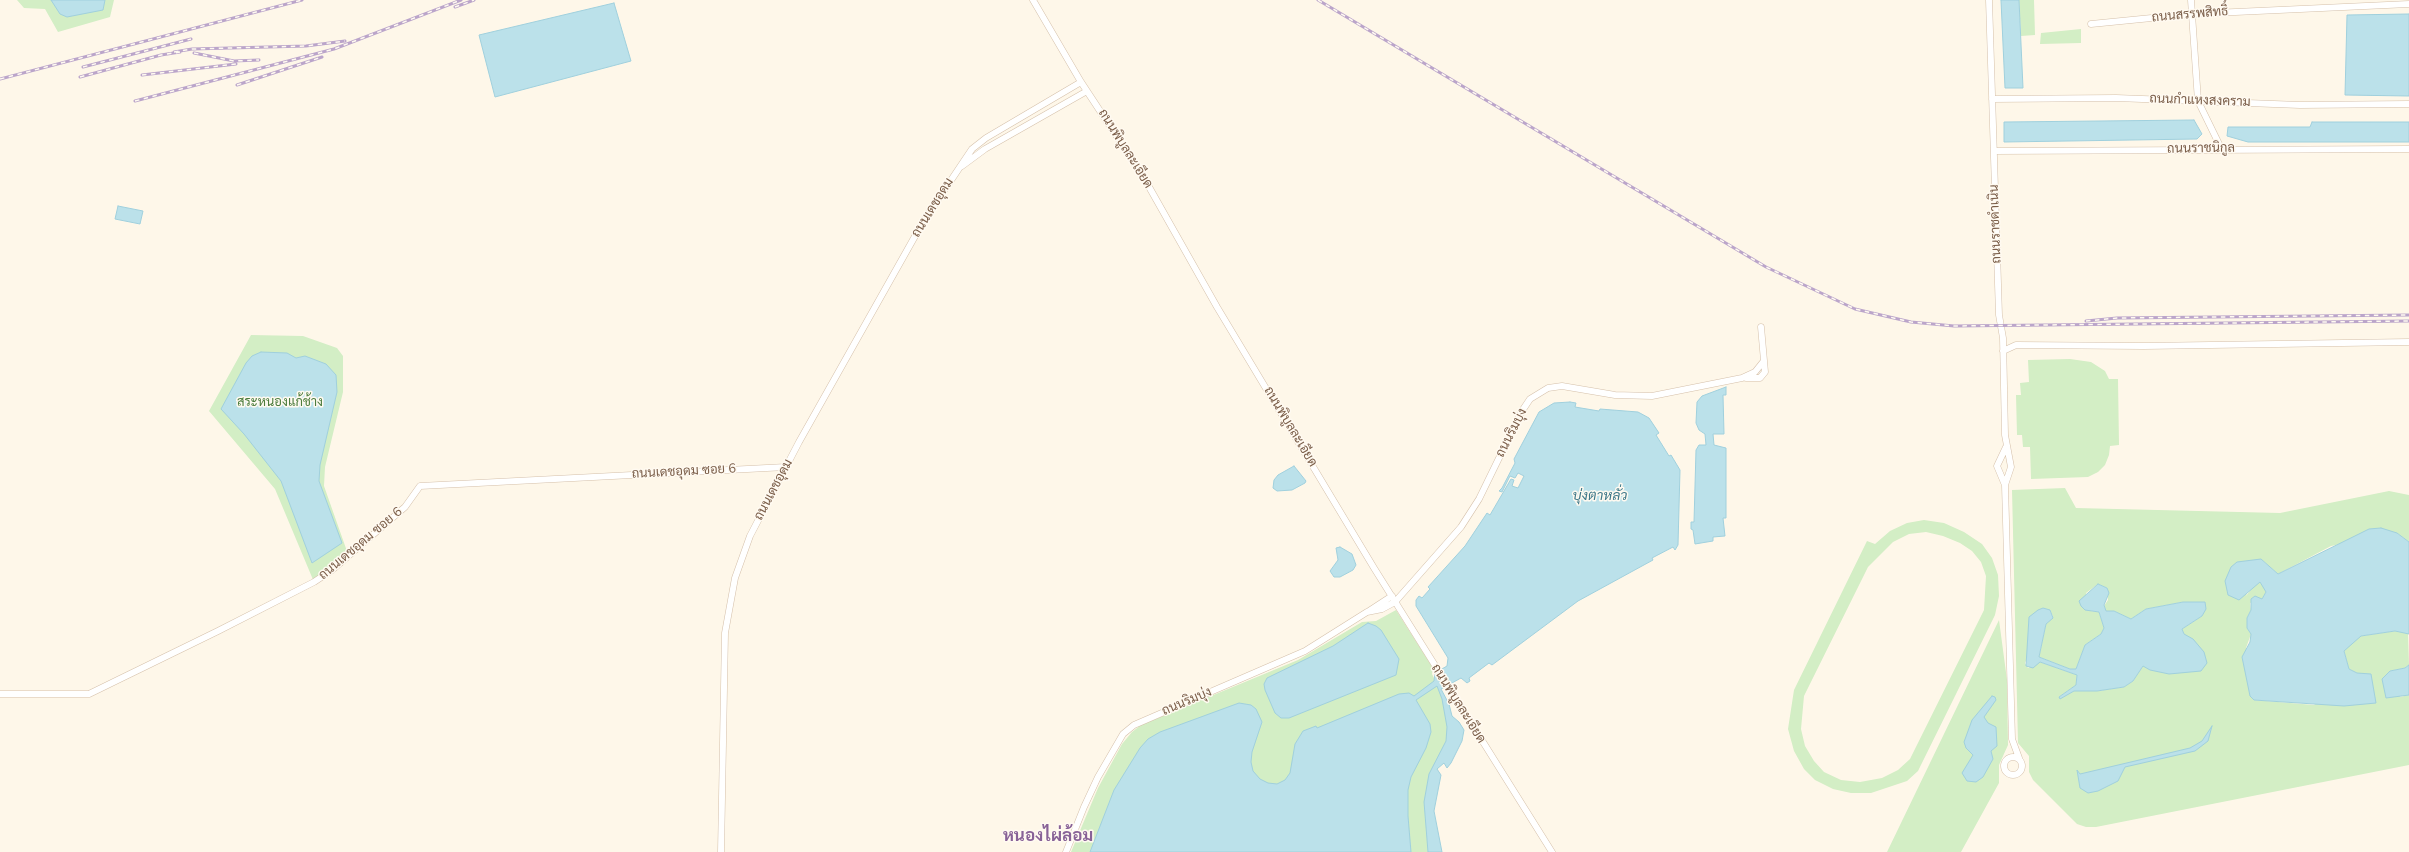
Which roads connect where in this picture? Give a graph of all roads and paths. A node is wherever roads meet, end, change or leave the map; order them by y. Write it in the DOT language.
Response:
graph roads {
  1 [pos="1033,0"];
  2 [pos="1989,0"];
  3 [pos="2191,0"];
  4 [pos="2408,3"];
  5 [pos="2192,14"];
  6 [pos="2091,24"];
  7 [pos="1081,82"];
  8 [pos="1087,91"];
  9 [pos="1992,99"];
  10 [pos="2198,102"];
  11 [pos="2409,104"];
  12 [pos="1008,124"];
  13 [pos="1013,134"];
  14 [pos="2221,148"];
  15 [pos="2409,149"];
  16 [pos="1994,151"];
  17 [pos="959,168"];
  18 [pos="1762,327"];
  19 [pos="2003,338"];
  20 [pos="2409,342"];
  21 [pos="2016,345"];
  22 [pos="2003,351"];
  23 [pos="2006,447"];
  24 [pos="786,468"];
  25 [pos="2005,485"];
  26 [pos="1393,599"];
  27 [pos="0,694"];
  28 [pos="2013,743"];
  29 [pos="2008,758"];
  30 [pos="2019,758"];
  31 [pos="721,852"];
  32 [pos="1066,852"];
  33 [pos="1552,852"];
  1 -- 7 [label="street, ถนนพิบูลละเอียด"];
  2 -- 9 [label="street, ถนนราชดำเนิน"];
  3 -- 5 [label="street"];
  4 -- 5 [label="street, ถนนสรรพสิทธิ์"];
  5 -- 6 [label="street, ถนนสรรพสิทธิ์"];
  5 -- 10 [label="street"];
  7 -- 8 [label="street, ถนนพิบูลละเอียด"];
  7 -- 12 [label="street, ถนนเดชอุดม"];
  8 -- 13 [label="street, ถนนเดชอุดม"];
  8 -- 26 [label="street, ถนนพิบูลละเอียด"];
  9 -- 10 [label="street, ถนนกำแหงสงคราม"];
  9 -- 16 [label="street, ถนนราชดำเนิน"];
  10 -- 11 [label="street, ถนนกำแหงสงคราม"];
  10 -- 14 [label="street"];
  12 -- 13 [label="street"];
  12 -- 17 [label="street, ถนนเดชอุดม"];
  13 -- 17 [label="street, ถนนเดชอุดม"];
  14 -- 15 [label="street, ถนนราชนิกูล"];
  14 -- 16 [label="street, ถนนราชนิกูล"];
  16 -- 19 [label="street, ถนนราชดำเนิน"];
  17 -- 24 [label="street, ถนนเดชอุดม"];
  18 -- 26 [label="street, ถนนริมบุ่ง"];
  19 -- 21 [label="street"];
  19 -- 22 [label="street, ถนนราชดำเนิน"];
  20 -- 21 [label="street"];
  21 -- 22 [label="street"];
  22 -- 23 [label="street, ถนนราชดำเนิน"];
  23 -- 25 [label="street"];
  23 -- 25 [label="street"];
  24 -- 27 [label="street, ถนนเดชอุดม ซอย 6"];
  24 -- 31 [label="street, ถนนเดชอุดม"];
  25 -- 28 [label="street"];
  26 -- 32 [label="street, ถนนริมบุ่ง"];
  26 -- 33 [label="street, ถนนพิบูลละเอียด"];
  28 -- 29 [label="street"];
  28 -- 30 [label="street"];
  29 -- 30 [label="street"];
  29 -- 30 [label="street"];
}
